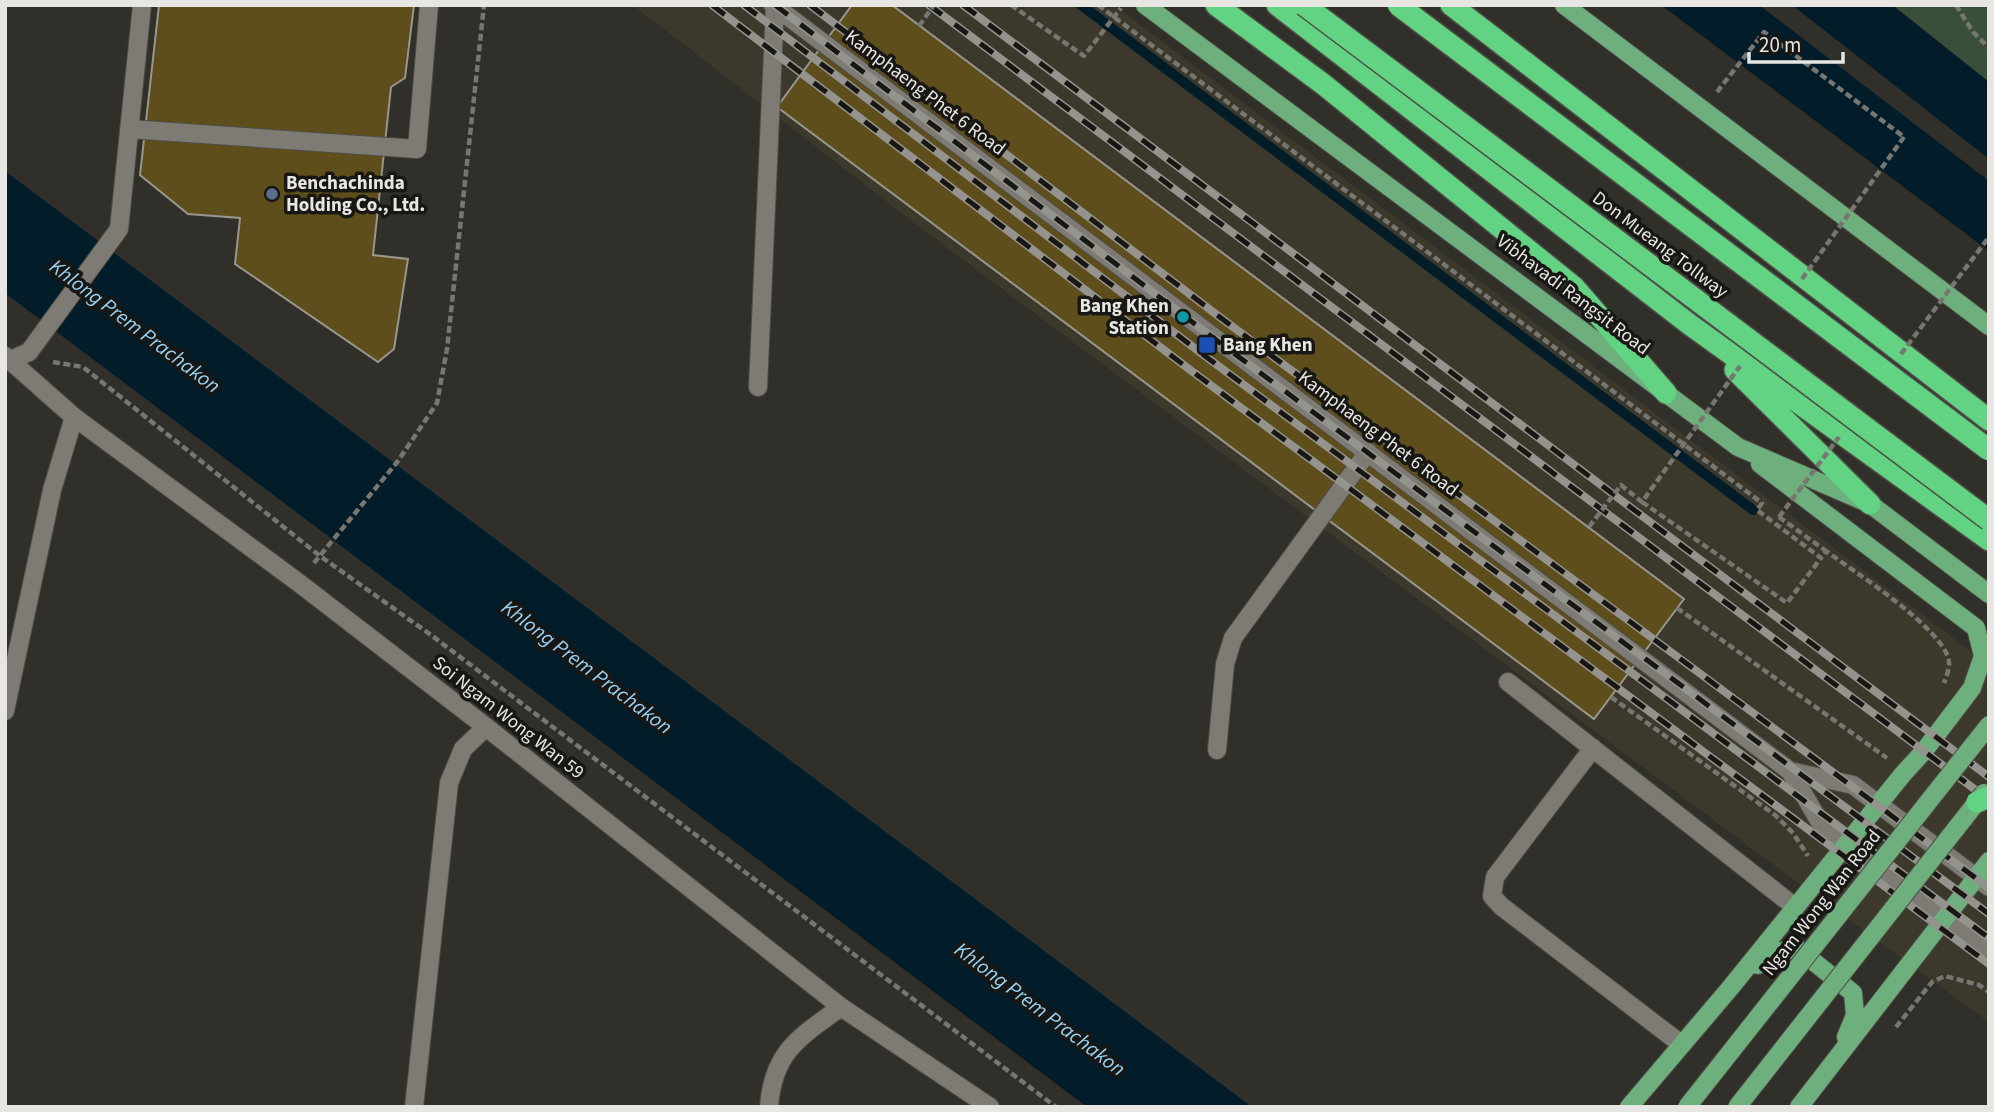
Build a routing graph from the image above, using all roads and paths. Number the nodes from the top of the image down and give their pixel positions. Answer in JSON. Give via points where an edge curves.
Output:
{"nodes":[{"id":1,"x":142,"y":5,"type":"edge"},
{"id":2,"x":429,"y":5,"type":"edge"},
{"id":3,"x":484,"y":5,"type":"edge"},
{"id":4,"x":934,"y":5,"type":"edge"},
{"id":5,"x":1011,"y":5,"type":"edge"},
{"id":6,"x":1098,"y":5,"type":"edge"},
{"id":7,"x":1122,"y":5,"type":"edge"},
{"id":8,"x":1145,"y":5,"type":"edge"},
{"id":9,"x":1216,"y":5,"type":"edge"},
{"id":10,"x":1277,"y":5,"type":"edge"},
{"id":11,"x":1304,"y":5,"type":"edge"},
{"id":12,"x":1398,"y":5,"type":"edge"},
{"id":13,"x":1451,"y":5,"type":"edge"},
{"id":14,"x":1564,"y":5,"type":"edge"},
{"id":15,"x":1956,"y":5,"type":"edge"},
{"id":16,"x":774,"y":6,"type":"edge"},
{"id":17,"x":1113,"y":18,"type":"junction"},
{"id":18,"x":919,"y":26,"type":"dead end"},
{"id":19,"x":1989,"y":48,"type":"edge"},
{"id":20,"x":1703,"y":111,"type":"junction"},
{"id":21,"x":129,"y":129,"type":"junction"},
{"id":22,"x":1903,"y":137,"type":"dead end"},
{"id":23,"x":1689,"y":324,"type":"junction"},
{"id":24,"x":1989,"y":326,"type":"edge"},
{"id":25,"x":29,"y":352,"type":"junction"},
{"id":26,"x":8,"y":358,"type":"edge"},
{"id":27,"x":758,"y":387,"type":"dead end"},
{"id":28,"x":1666,"y":393,"type":"junction"},
{"id":29,"x":74,"y":417,"type":"junction"},
{"id":30,"x":1989,"y":420,"type":"edge"},
{"id":31,"x":1738,"y":447,"type":"junction"},
{"id":32,"x":1989,"y":450,"type":"edge"},
{"id":33,"x":1368,"y":453,"type":"junction"},
{"id":34,"x":1642,"y":502,"type":"dead end"},
{"id":35,"x":1870,"y":504,"type":"junction"},
{"id":36,"x":1779,"y":517,"type":"dead end"},
{"id":37,"x":1989,"y":520,"type":"edge"},
{"id":38,"x":1989,"y":540,"type":"edge"},
{"id":39,"x":1826,"y":551,"type":"junction"},
{"id":40,"x":320,"y":556,"type":"junction"},
{"id":41,"x":1821,"y":558,"type":"junction"},
{"id":42,"x":1989,"y":594,"type":"edge"},
{"id":43,"x":1677,"y":608,"type":"dead end"},
{"id":44,"x":1508,"y":682,"type":"dead end"},
{"id":45,"x":1941,"y":693,"type":"dead end"},
{"id":46,"x":1611,"y":697,"type":"dead end"},
{"id":47,"x":1810,"y":701,"type":"dead end"},
{"id":48,"x":5,"y":711,"type":"edge"},
{"id":49,"x":1989,"y":725,"type":"edge"},
{"id":50,"x":486,"y":727,"type":"junction"},
{"id":51,"x":1592,"y":748,"type":"junction"},
{"id":52,"x":1217,"y":750,"type":"dead end"},
{"id":53,"x":1790,"y":771,"type":"junction"},
{"id":54,"x":1985,"y":795,"type":"edge"},
{"id":55,"x":1878,"y":804,"type":"junction"},
{"id":56,"x":1847,"y":843,"type":"junction"},
{"id":57,"x":1811,"y":860,"type":"dead end"},
{"id":58,"x":1989,"y":861,"type":"edge"},
{"id":59,"x":1982,"y":882,"type":"edge"},
{"id":60,"x":1795,"y":907,"type":"junction"},
{"id":61,"x":1946,"y":916,"type":"junction"},
{"id":62,"x":1989,"y":948,"type":"edge"},
{"id":63,"x":1932,"y":982,"type":"dead end"},
{"id":64,"x":1731,"y":987,"type":"junction"},
{"id":65,"x":1989,"y":992,"type":"edge"},
{"id":66,"x":841,"y":1007,"type":"junction"},
{"id":67,"x":1681,"y":1044,"type":"junction"},
{"id":68,"x":1830,"y":1068,"type":"junction"},
{"id":69,"x":414,"y":1107,"type":"edge"},
{"id":70,"x":769,"y":1107,"type":"edge"},
{"id":71,"x":990,"y":1107,"type":"edge"},
{"id":72,"x":1056,"y":1107,"type":"edge"},
{"id":73,"x":1629,"y":1107,"type":"edge"},
{"id":74,"x":1687,"y":1107,"type":"edge"},
{"id":75,"x":1737,"y":1107,"type":"edge"},
{"id":76,"x":1799,"y":1107,"type":"edge"}],
"edges":[{"from":1,"to":21,"type":"street"},
{"from":2,"to":21,"type":"street","via":[[417,149]]},
{"from":3,"to":40,"type":"path","via":[[447,349],[437,403],[398,461]]},
{"from":4,"to":18,"type":"path","bridge":true},
{"from":5,"to":17,"type":"path","via":[[1084,56]]},
{"from":6,"to":17,"type":"path"},
{"from":7,"to":17,"type":"path"},
{"from":8,"to":28,"type":"main road","name":"Vibhavadi Rangsit Road"},
{"from":9,"to":28,"type":"highway","via":[[1324,84],[1574,286]]},
{"from":10,"to":23,"type":"highway"},
{"from":11,"to":37,"type":"highway","name":"Don Mueang Tollway","bridge":true},
{"from":12,"to":32,"type":"highway","name":"Don Mueang Tollway","bridge":true},
{"from":13,"to":30,"type":"highway"},
{"from":14,"to":20,"type":"main road"},
{"from":15,"to":19,"type":"path"},
{"from":16,"to":27,"type":"street"},
{"from":16,"to":33,"type":"street","name":"Kamphaeng Phet 6 Road"},
{"from":17,"to":41,"type":"path","via":[[1762,503],[1757,510]]},
{"from":20,"to":22,"type":"path","via":[[1764,32]]},
{"from":20,"to":24,"type":"main road"},
{"from":21,"to":25,"type":"street","via":[[119,229]]},
{"from":23,"to":35,"type":"highway"},
{"from":23,"to":38,"type":"highway"},
{"from":25,"to":26,"type":"street"},
{"from":25,"to":40,"type":"path","via":[[83,367]]},
{"from":26,"to":29,"type":"street","name":"Soi Ngam Wong Wan 59"},
{"from":28,"to":31,"type":"main road","name":"Vibhavadi Rangsit Road"},
{"from":29,"to":48,"type":"street","via":[[52,490]]},
{"from":29,"to":50,"type":"street","name":"Soi Ngam Wong Wan 59"},
{"from":31,"to":35,"type":"main road","name":"Vibhavadi Rangsit Road"},
{"from":31,"to":55,"type":"main road","via":[[1976,628],[1983,656],[1972,688]]},
{"from":33,"to":52,"type":"street","via":[[1233,638],[1225,664]]},
{"from":33,"to":53,"type":"street","name":"Kamphaeng Phet 6 Road"},
{"from":34,"to":41,"type":"path","via":[[1787,603]]},
{"from":35,"to":42,"type":"main road","name":"Vibhavadi Rangsit Road"},
{"from":36,"to":39,"type":"path"},
{"from":39,"to":41,"type":"path"},
{"from":39,"to":45,"type":"path","via":[[1936,637],[1949,662]]},
{"from":40,"to":72,"type":"path"},
{"from":43,"to":47,"type":"path"},
{"from":44,"to":51,"type":"street"},
{"from":46,"to":57,"type":"path","via":[[1775,815]]},
{"from":49,"to":74,"type":"main road","name":"Ngam Wong Wan Road","bridge":true},
{"from":50,"to":66,"type":"street","name":"Soi Ngam Wong Wan 59"},
{"from":50,"to":69,"type":"street","via":[[463,749],[449,783]]},
{"from":51,"to":60,"type":"street"},
{"from":51,"to":67,"type":"street","via":[[1495,877],[1492,896]]},
{"from":53,"to":55,"type":"street","name":"Kamphaeng Phet 6 Road","via":[[1853,785]]},
{"from":53,"to":56,"type":"street","name":"Kamphaeng Phet 6 Road","via":[[1821,824]]},
{"from":54,"to":75,"type":"main road","bridge":true},
{"from":55,"to":56,"type":"main road"},
{"from":55,"to":59,"type":"street","name":"Kamphaeng Phet 6 Road"},
{"from":56,"to":60,"type":"main road"},
{"from":56,"to":61,"type":"street","name":"Kamphaeng Phet 6 Road"},
{"from":58,"to":59,"type":"main road"},
{"from":59,"to":61,"type":"main road"},
{"from":60,"to":64,"type":"main road"},
{"from":61,"to":62,"type":"street","name":"Kamphaeng Phet 6 Road"},
{"from":61,"to":68,"type":"main road"},
{"from":63,"to":65,"type":"path","via":[[1945,976]]},
{"from":64,"to":67,"type":"main road"},
{"from":64,"to":68,"type":"main road","via":[[1774,952],[1789,949],[1798,950],[1853,993],[1855,1015]]},
{"from":66,"to":70,"type":"street","via":[[794,1042],[777,1067]]},
{"from":66,"to":71,"type":"street","name":"Soi Ngam Wong Wan 59"},
{"from":67,"to":73,"type":"main road"},
{"from":68,"to":76,"type":"main road"}]}
